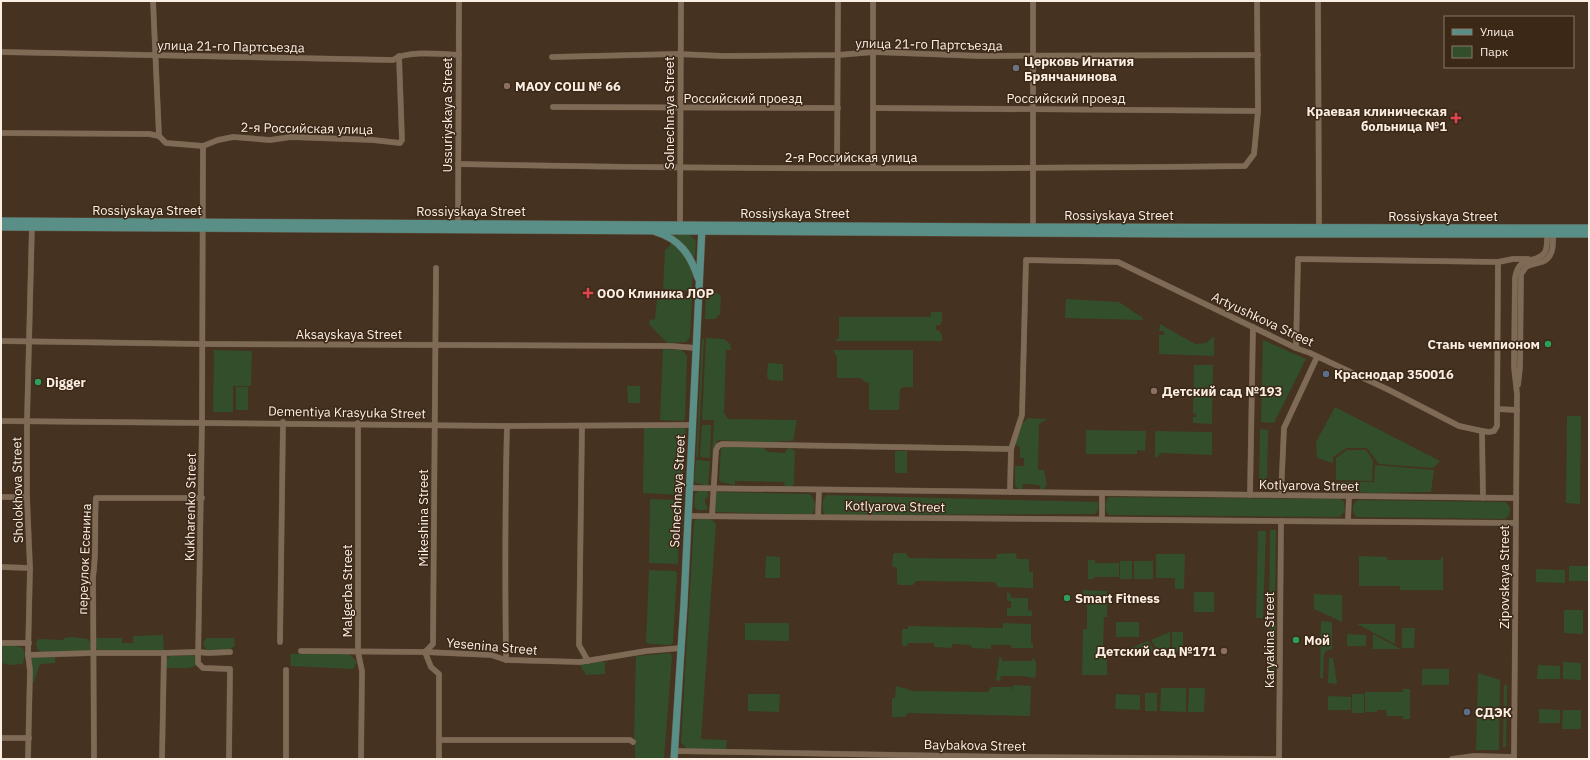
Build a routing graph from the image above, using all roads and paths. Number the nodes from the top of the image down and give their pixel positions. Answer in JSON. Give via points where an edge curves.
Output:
{"nodes":[{"id":1,"x":153,"y":1,"type":"edge"},
{"id":2,"x":459,"y":1,"type":"edge"},
{"id":3,"x":681,"y":1,"type":"edge"},
{"id":4,"x":838,"y":1,"type":"edge"},
{"id":5,"x":873,"y":1,"type":"edge"},
{"id":6,"x":1032,"y":1,"type":"edge"},
{"id":7,"x":1257,"y":1,"type":"edge"},
{"id":8,"x":1318,"y":1,"type":"edge"},
{"id":9,"x":1,"y":52,"type":"edge"},
{"id":10,"x":874,"y":52,"type":"junction"},
{"id":11,"x":681,"y":54,"type":"junction"},
{"id":12,"x":155,"y":55,"type":"junction"},
{"id":13,"x":459,"y":55,"type":"junction"},
{"id":14,"x":838,"y":55,"type":"junction"},
{"id":15,"x":1258,"y":55,"type":"junction"},
{"id":16,"x":399,"y":56,"type":"junction"},
{"id":17,"x":1033,"y":56,"type":"junction"},
{"id":18,"x":552,"y":57,"type":"dead end"},
{"id":19,"x":553,"y":107,"type":"dead end"},
{"id":20,"x":838,"y":108,"type":"junction"},
{"id":21,"x":874,"y":108,"type":"junction"},
{"id":22,"x":1032,"y":108,"type":"junction"},
{"id":23,"x":681,"y":109,"type":"junction"},
{"id":24,"x":1258,"y":111,"type":"junction"},
{"id":25,"x":1,"y":133,"type":"edge"},
{"id":26,"x":159,"y":136,"type":"junction"},
{"id":27,"x":203,"y":146,"type":"junction"},
{"id":28,"x":458,"y":164,"type":"junction"},
{"id":29,"x":681,"y":167,"type":"junction"},
{"id":30,"x":837,"y":168,"type":"junction"},
{"id":31,"x":873,"y":168,"type":"junction"},
{"id":32,"x":1033,"y":168,"type":"junction"},
{"id":33,"x":1,"y":221,"type":"edge"},
{"id":34,"x":32,"y":224,"type":"junction"},
{"id":35,"x":680,"y":224,"type":"junction"},
{"id":36,"x":203,"y":226,"type":"junction"},
{"id":37,"x":458,"y":226,"type":"junction"},
{"id":38,"x":1,"y":227,"type":"edge"},
{"id":39,"x":702,"y":227,"type":"junction"},
{"id":40,"x":1033,"y":227,"type":"junction"},
{"id":41,"x":1589,"y":228,"type":"edge"},
{"id":42,"x":1550,"y":230,"type":"junction"},
{"id":43,"x":650,"y":231,"type":"junction"},
{"id":44,"x":1319,"y":231,"type":"junction"},
{"id":45,"x":1589,"y":234,"type":"edge"},
{"id":46,"x":1529,"y":259,"type":"junction"},
{"id":47,"x":1498,"y":262,"type":"junction"},
{"id":48,"x":436,"y":268,"type":"dead end"},
{"id":49,"x":700,"y":282,"type":"junction"},
{"id":50,"x":1253,"y":327,"type":"junction"},
{"id":51,"x":1,"y":341,"type":"edge"},
{"id":52,"x":29,"y":341,"type":"junction"},
{"id":53,"x":202,"y":344,"type":"junction"},
{"id":54,"x":436,"y":345,"type":"junction"},
{"id":55,"x":696,"y":348,"type":"junction"},
{"id":56,"x":1296,"y":348,"type":"junction"},
{"id":57,"x":1317,"y":357,"type":"junction"},
{"id":58,"x":1517,"y":394,"type":"junction"},
{"id":59,"x":1496,"y":409,"type":"junction"},
{"id":60,"x":1517,"y":410,"type":"junction"},
{"id":61,"x":1,"y":420,"type":"edge"},
{"id":62,"x":27,"y":421,"type":"junction"},
{"id":63,"x":202,"y":422,"type":"junction"},
{"id":64,"x":283,"y":422,"type":"junction"},
{"id":65,"x":358,"y":423,"type":"junction"},
{"id":66,"x":435,"y":424,"type":"junction"},
{"id":67,"x":692,"y":425,"type":"junction"},
{"id":68,"x":507,"y":426,"type":"junction"},
{"id":69,"x":582,"y":426,"type":"junction"},
{"id":70,"x":1482,"y":431,"type":"junction"},
{"id":71,"x":1011,"y":449,"type":"junction"},
{"id":72,"x":690,"y":488,"type":"junction"},
{"id":73,"x":713,"y":488,"type":"junction"},
{"id":74,"x":819,"y":490,"type":"junction"},
{"id":75,"x":1010,"y":492,"type":"junction"},
{"id":76,"x":1102,"y":493,"type":"junction"},
{"id":77,"x":1250,"y":495,"type":"junction"},
{"id":78,"x":1281,"y":495,"type":"junction"},
{"id":79,"x":1349,"y":496,"type":"junction"},
{"id":80,"x":1,"y":497,"type":"edge"},
{"id":81,"x":27,"y":497,"type":"junction"},
{"id":82,"x":202,"y":498,"type":"junction"},
{"id":83,"x":1483,"y":498,"type":"junction"},
{"id":84,"x":1516,"y":498,"type":"junction"},
{"id":85,"x":688,"y":516,"type":"junction"},
{"id":86,"x":712,"y":516,"type":"junction"},
{"id":87,"x":818,"y":517,"type":"junction"},
{"id":88,"x":1102,"y":519,"type":"junction"},
{"id":89,"x":1281,"y":521,"type":"junction"},
{"id":90,"x":1348,"y":522,"type":"junction"},
{"id":91,"x":1515,"y":523,"type":"junction"},
{"id":92,"x":1,"y":567,"type":"edge"},
{"id":93,"x":30,"y":568,"type":"junction"},
{"id":94,"x":280,"y":642,"type":"dead end"},
{"id":95,"x":1,"y":643,"type":"edge"},
{"id":96,"x":29,"y":643,"type":"junction"},
{"id":97,"x":682,"y":648,"type":"junction"},
{"id":98,"x":301,"y":651,"type":"dead end"},
{"id":99,"x":198,"y":652,"type":"junction"},
{"id":100,"x":230,"y":652,"type":"dead end"},
{"id":101,"x":358,"y":652,"type":"junction"},
{"id":102,"x":425,"y":652,"type":"junction"},
{"id":103,"x":92,"y":653,"type":"junction"},
{"id":104,"x":164,"y":653,"type":"junction"},
{"id":105,"x":28,"y":655,"type":"junction"},
{"id":106,"x":506,"y":660,"type":"junction"},
{"id":107,"x":588,"y":661,"type":"junction"},
{"id":108,"x":286,"y":670,"type":"dead end"},
{"id":109,"x":1,"y":738,"type":"edge"},
{"id":110,"x":29,"y":738,"type":"junction"},
{"id":111,"x":439,"y":740,"type":"junction"},
{"id":112,"x":633,"y":742,"type":"dead end"},
{"id":113,"x":674,"y":751,"type":"junction"},
{"id":114,"x":1514,"y":758,"type":"edge"},
{"id":115,"x":28,"y":759,"type":"edge"},
{"id":116,"x":94,"y":759,"type":"edge"},
{"id":117,"x":162,"y":759,"type":"edge"},
{"id":118,"x":229,"y":759,"type":"edge"},
{"id":119,"x":286,"y":759,"type":"edge"},
{"id":120,"x":361,"y":759,"type":"edge"},
{"id":121,"x":439,"y":759,"type":"edge"},
{"id":122,"x":674,"y":759,"type":"edge"},
{"id":123,"x":1276,"y":759,"type":"edge"},
{"id":124,"x":1279,"y":759,"type":"edge"},
{"id":125,"x":1452,"y":759,"type":"edge"}],
"edges":[{"from":1,"to":12,"type":"street"},
{"from":2,"to":13,"type":"street","name":"Ussuriyskaya Street"},
{"from":3,"to":11,"type":"street","name":"Solnechnaya Street"},
{"from":4,"to":14,"type":"street"},
{"from":5,"to":10,"type":"street"},
{"from":6,"to":17,"type":"street"},
{"from":7,"to":15,"type":"street"},
{"from":8,"to":44,"type":"street"},
{"from":9,"to":12,"type":"street","name":"улица 21-го Партсъезда"},
{"from":10,"to":14,"type":"street","name":"улица 21-го Партсъезда"},
{"from":10,"to":17,"type":"street","name":"улица 21-го Партсъезда"},
{"from":10,"to":21,"type":"street"},
{"from":11,"to":14,"type":"street","name":"улица 21-го Партсъезда"},
{"from":11,"to":18,"type":"street","name":"улица 21-го Партсъезда"},
{"from":11,"to":23,"type":"street","name":"Solnechnaya Street"},
{"from":12,"to":16,"type":"street","name":"улица 21-го Партсъезда","via":[[393,60]]},
{"from":12,"to":26,"type":"street"},
{"from":13,"to":16,"type":"street","name":"улица 21-го Партсъезда"},
{"from":13,"to":28,"type":"street","name":"Ussuriyskaya Street"},
{"from":14,"to":20,"type":"street"},
{"from":15,"to":17,"type":"street","name":"улица 21-го Партсъезда"},
{"from":15,"to":24,"type":"street"},
{"from":16,"to":27,"type":"street","name":"2-я Российская улица","via":[[402,140],[400,143],[291,137],[270,140],[233,137]]},
{"from":17,"to":22,"type":"street"},
{"from":19,"to":23,"type":"street","name":"Российский проезд"},
{"from":20,"to":23,"type":"street","name":"Российский проезд"},
{"from":20,"to":30,"type":"street"},
{"from":21,"to":22,"type":"street","name":"Российский проезд"},
{"from":21,"to":31,"type":"street"},
{"from":22,"to":24,"type":"street","name":"Российский проезд"},
{"from":22,"to":32,"type":"street"},
{"from":23,"to":29,"type":"street","name":"Solnechnaya Street"},
{"from":24,"to":32,"type":"street","name":"2-я Российская улица","via":[[1254,154],[1244,166]]},
{"from":25,"to":26,"type":"street","name":"2-я Российская улица"},
{"from":26,"to":27,"type":"street","name":"2-я Российская улица","via":[[166,142]]},
{"from":27,"to":36,"type":"street","name":"Kukharenko Street"},
{"from":28,"to":29,"type":"street","name":"2-я Российская улица"},
{"from":28,"to":37,"type":"street","name":"Ussuriyskaya Street"},
{"from":29,"to":30,"type":"street","name":"2-я Российская улица"},
{"from":29,"to":35,"type":"street","name":"Solnechnaya Street"},
{"from":30,"to":31,"type":"street","name":"2-я Российская улица"},
{"from":31,"to":32,"type":"street","name":"2-я Российская улица"},
{"from":32,"to":40,"type":"street"},
{"from":33,"to":34,"type":"main road","name":"Rossiyskaya Street"},
{"from":34,"to":36,"type":"main road","name":"Rossiyskaya Street"},
{"from":34,"to":38,"type":"main road","name":"Rossiyskaya Street"},
{"from":34,"to":52,"type":"street","name":"Sholokhova Street"},
{"from":35,"to":37,"type":"main road","name":"Rossiyskaya Street"},
{"from":35,"to":39,"type":"main road","name":"Rossiyskaya Street"},
{"from":36,"to":37,"type":"main road","name":"Rossiyskaya Street"},
{"from":36,"to":53,"type":"street","name":"Kukharenko Street"},
{"from":37,"to":43,"type":"main road","name":"Rossiyskaya Street"},
{"from":39,"to":40,"type":"main road","name":"Rossiyskaya Street"},
{"from":39,"to":43,"type":"main road","name":"Rossiyskaya Street"},
{"from":39,"to":44,"type":"main road","name":"Rossiyskaya Street"},
{"from":39,"to":49,"type":"main road","name":"Solnechnaya Street"},
{"from":40,"to":44,"type":"main road","name":"Rossiyskaya Street"},
{"from":41,"to":42,"type":"main road","name":"Rossiyskaya Street"},
{"from":42,"to":44,"type":"main road","name":"Rossiyskaya Street"},
{"from":42,"to":45,"type":"main road","name":"Rossiyskaya Street"},
{"from":42,"to":46,"type":"street","name":"Zipovskaya Street","via":[[1544,253],[1538,258]]},
{"from":42,"to":58,"type":"street","name":"Zipovskaya Street","via":[[1552,249],[1549,257],[1526,267],[1521,274],[1520,367]]},
{"from":43,"to":49,"type":"main road","via":[[672,239],[681,246],[695,268]]},
{"from":46,"to":47,"type":"street"},
{"from":46,"to":58,"type":"street","name":"Zipovskaya Street","via":[[1520,266],[1515,278],[1514,368]]},
{"from":47,"to":56,"type":"street","via":[[1298,259]]},
{"from":47,"to":59,"type":"street"},
{"from":48,"to":54,"type":"street","name":"Mikeshina Street"},
{"from":49,"to":55,"type":"main road","name":"Solnechnaya Street"},
{"from":50,"to":56,"type":"street","name":"Artyushkova Street"},
{"from":50,"to":71,"type":"street","name":"Artyushkova Street","via":[[1118,262],[1026,260],[1022,415]]},
{"from":50,"to":77,"type":"street"},
{"from":51,"to":52,"type":"street","name":"Aksayskaya Street"},
{"from":52,"to":53,"type":"street","name":"Aksayskaya Street"},
{"from":52,"to":62,"type":"street","name":"Sholokhova Street"},
{"from":53,"to":54,"type":"street","name":"Aksayskaya Street"},
{"from":53,"to":63,"type":"street","name":"Kukharenko Street"},
{"from":54,"to":55,"type":"street","name":"Aksayskaya Street"},
{"from":54,"to":66,"type":"street","name":"Mikeshina Street"},
{"from":55,"to":67,"type":"main road","name":"Solnechnaya Street"},
{"from":56,"to":57,"type":"street","name":"Artyushkova Street"},
{"from":57,"to":70,"type":"street","name":"Artyushkova Street","via":[[1459,426]]},
{"from":57,"to":78,"type":"street","via":[[1284,428]]},
{"from":58,"to":60,"type":"street","name":"Zipovskaya Street"},
{"from":59,"to":60,"type":"street"},
{"from":59,"to":70,"type":"street","via":[[1497,426],[1494,431]]},
{"from":60,"to":84,"type":"street","name":"Zipovskaya Street"},
{"from":61,"to":62,"type":"street","name":"Dementiya Krasyuka Street"},
{"from":62,"to":63,"type":"street","name":"Dementiya Krasyuka Street"},
{"from":62,"to":81,"type":"street","name":"Sholokhova Street"},
{"from":63,"to":64,"type":"street","name":"Dementiya Krasyuka Street"},
{"from":63,"to":82,"type":"street","name":"Kukharenko Street"},
{"from":64,"to":65,"type":"street","name":"Dementiya Krasyuka Street"},
{"from":64,"to":94,"type":"street"},
{"from":65,"to":66,"type":"street","name":"Dementiya Krasyuka Street"},
{"from":65,"to":101,"type":"street","name":"Malgerba Street"},
{"from":66,"to":68,"type":"street","name":"Dementiya Krasyuka Street"},
{"from":66,"to":102,"type":"street","name":"Mikeshina Street","via":[[433,644]]},
{"from":67,"to":69,"type":"street","name":"Dementiya Krasyuka Street"},
{"from":67,"to":72,"type":"main road","name":"Solnechnaya Street"},
{"from":68,"to":69,"type":"street","name":"Dementiya Krasyuka Street"},
{"from":68,"to":106,"type":"street"},
{"from":69,"to":107,"type":"street","via":[[579,645]]},
{"from":70,"to":83,"type":"street"},
{"from":71,"to":73,"type":"street","via":[[722,444],[716,450]]},
{"from":71,"to":75,"type":"street"},
{"from":72,"to":73,"type":"street","name":"Kotlyarova Street"},
{"from":72,"to":85,"type":"main road","name":"Solnechnaya Street"},
{"from":73,"to":74,"type":"street","name":"Kotlyarova Street"},
{"from":73,"to":86,"type":"street"},
{"from":74,"to":75,"type":"street","name":"Kotlyarova Street"},
{"from":74,"to":87,"type":"street"},
{"from":75,"to":76,"type":"street","name":"Kotlyarova Street"},
{"from":76,"to":77,"type":"street","name":"Kotlyarova Street"},
{"from":76,"to":88,"type":"street"},
{"from":77,"to":78,"type":"street","name":"Kotlyarova Street"},
{"from":78,"to":79,"type":"street","name":"Kotlyarova Street"},
{"from":79,"to":83,"type":"street","name":"Kotlyarova Street"},
{"from":79,"to":90,"type":"street"},
{"from":80,"to":81,"type":"street"},
{"from":81,"to":93,"type":"street","name":"Sholokhova Street"},
{"from":82,"to":99,"type":"street","name":"Kukharenko Street"},
{"from":82,"to":103,"type":"street","name":"переулок Есенина","via":[[96,498]]},
{"from":83,"to":84,"type":"street","name":"Kotlyarova Street"},
{"from":84,"to":91,"type":"street","name":"Zipovskaya Street"},
{"from":85,"to":86,"type":"street","name":"Kotlyarova Street"},
{"from":85,"to":97,"type":"main road","name":"Solnechnaya Street"},
{"from":86,"to":87,"type":"street","name":"Kotlyarova Street"},
{"from":87,"to":88,"type":"street","name":"Kotlyarova Street"},
{"from":88,"to":89,"type":"street","name":"Kotlyarova Street"},
{"from":89,"to":90,"type":"street","name":"Kotlyarova Street"},
{"from":89,"to":124,"type":"street","name":"Karyakina Street"},
{"from":90,"to":91,"type":"street","name":"Kotlyarova Street"},
{"from":91,"to":114,"type":"street","name":"Zipovskaya Street"},
{"from":92,"to":93,"type":"street"},
{"from":93,"to":96,"type":"street","name":"Sholokhova Street"},
{"from":95,"to":96,"type":"street"},
{"from":96,"to":105,"type":"street","name":"Sholokhova Street"},
{"from":97,"to":107,"type":"street","name":"Yesenina Street"},
{"from":97,"to":113,"type":"main road","name":"Solnechnaya Street"},
{"from":98,"to":101,"type":"street","name":"Yesenina Street"},
{"from":99,"to":100,"type":"street"},
{"from":99,"to":104,"type":"street"},
{"from":99,"to":118,"type":"street","name":"Kukharenko Street","via":[[198,663],[203,668],[230,669]]},
{"from":101,"to":102,"type":"street","name":"Yesenina Street"},
{"from":101,"to":120,"type":"street","name":"Malgerba Street","via":[[363,676]]},
{"from":102,"to":106,"type":"street","name":"Yesenina Street","via":[[491,655]]},
{"from":102,"to":111,"type":"street","via":[[431,667],[439,674]]},
{"from":103,"to":104,"type":"street"},
{"from":103,"to":105,"type":"street"},
{"from":103,"to":116,"type":"street"},
{"from":104,"to":117,"type":"street"},
{"from":105,"to":110,"type":"street","name":"Sholokhova Street"},
{"from":106,"to":107,"type":"street","name":"Yesenina Street"},
{"from":108,"to":119,"type":"street"},
{"from":109,"to":110,"type":"street"},
{"from":110,"to":115,"type":"street","name":"Sholokhova Street"},
{"from":111,"to":112,"type":"street"},
{"from":111,"to":121,"type":"street"},
{"from":113,"to":122,"type":"main road","name":"Solnechnaya Street"},
{"from":113,"to":123,"type":"street","name":"Baybakova Street"},
{"from":114,"to":125,"type":"street","via":[[1474,756]]}]}
